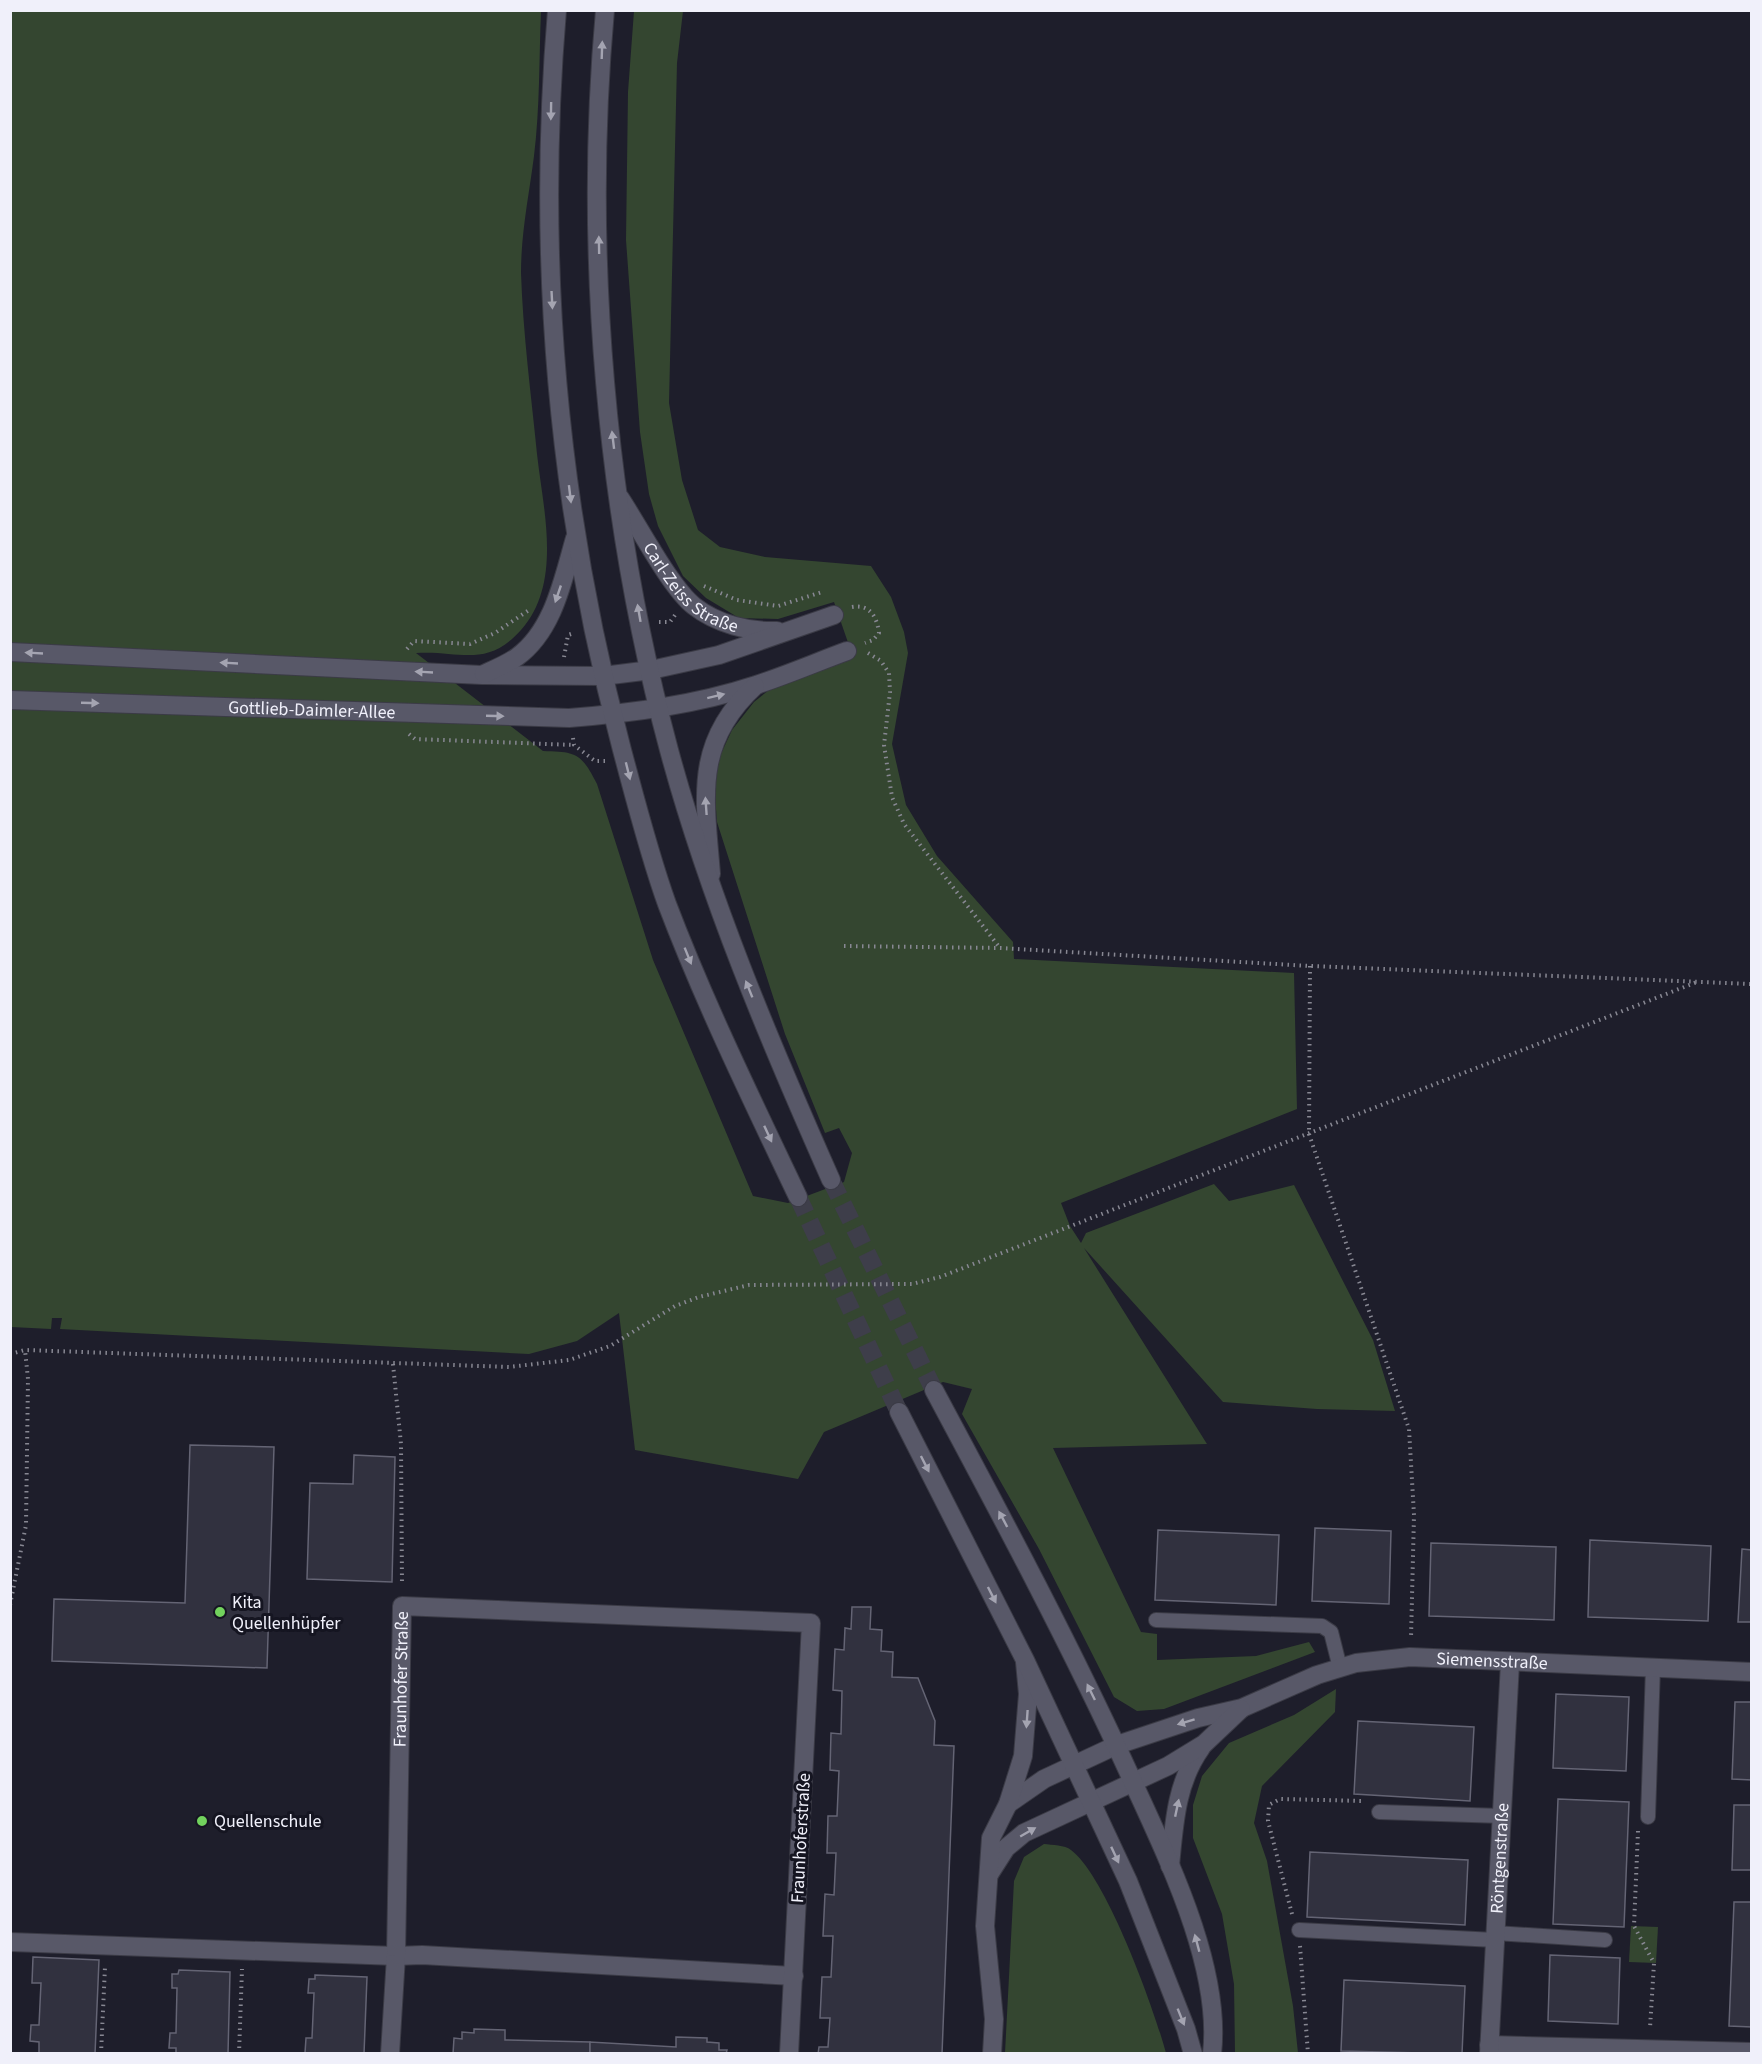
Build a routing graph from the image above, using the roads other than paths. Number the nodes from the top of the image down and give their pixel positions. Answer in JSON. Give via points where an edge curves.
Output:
{"nodes":[{"id":1,"x":557,"y":10,"type":"edge"},
{"id":2,"x":605,"y":10,"type":"edge"},
{"id":3,"x":620,"y":498,"type":"junction"},
{"id":4,"x":575,"y":538,"type":"junction"},
{"id":5,"x":834,"y":615,"type":"road end"},
{"id":6,"x":791,"y":631,"type":"junction"},
{"id":7,"x":847,"y":651,"type":"road end"},
{"id":8,"x":10,"y":652,"type":"edge"},
{"id":9,"x":651,"y":670,"type":"junction"},
{"id":10,"x":482,"y":675,"type":"junction"},
{"id":11,"x":603,"y":676,"type":"junction"},
{"id":12,"x":756,"y":685,"type":"junction"},
{"id":13,"x":10,"y":700,"type":"edge"},
{"id":14,"x":659,"y":709,"type":"junction"},
{"id":15,"x":613,"y":715,"type":"junction"},
{"id":16,"x":712,"y":885,"type":"junction"},
{"id":17,"x":831,"y":1180,"type":"tunnel mouth"},
{"id":18,"x":798,"y":1197,"type":"tunnel mouth"},
{"id":19,"x":934,"y":1390,"type":"tunnel mouth"},
{"id":20,"x":899,"y":1412,"type":"tunnel mouth"},
{"id":21,"x":1156,"y":1620,"type":"dead end"},
{"id":22,"x":811,"y":1623,"type":"joint"},
{"id":23,"x":1025,"y":1660,"type":"junction"},
{"id":24,"x":1510,"y":1663,"type":"junction"},
{"id":25,"x":1653,"y":1667,"type":"junction"},
{"id":26,"x":1340,"y":1668,"type":"junction"},
{"id":27,"x":1752,"y":1672,"type":"edge"},
{"id":28,"x":1242,"y":1708,"type":"junction"},
{"id":29,"x":1204,"y":1744,"type":"junction"},
{"id":30,"x":1117,"y":1745,"type":"junction"},
{"id":31,"x":1072,"y":1765,"type":"junction"},
{"id":32,"x":1133,"y":1782,"type":"junction"},
{"id":33,"x":1090,"y":1802,"type":"junction"},
{"id":34,"x":1008,"y":1804,"type":"junction"},
{"id":35,"x":1376,"y":1807,"type":"road end"},
{"id":36,"x":1502,"y":1816,"type":"junction"},
{"id":37,"x":1648,"y":1817,"type":"road end"},
{"id":38,"x":1170,"y":1866,"type":"junction"},
{"id":39,"x":989,"y":1874,"type":"junction"},
{"id":40,"x":1299,"y":1930,"type":"road end"},
{"id":41,"x":1495,"y":1937,"type":"junction"},
{"id":42,"x":1605,"y":1940,"type":"dead end"},
{"id":43,"x":10,"y":1942,"type":"edge"},
{"id":44,"x":396,"y":1956,"type":"junction"},
{"id":45,"x":794,"y":1976,"type":"junction"},
{"id":46,"x":1489,"y":2049,"type":"edge"},
{"id":47,"x":1752,"y":2052,"type":"edge"},
{"id":48,"x":390,"y":2054,"type":"edge"},
{"id":49,"x":789,"y":2054,"type":"edge"},
{"id":50,"x":992,"y":2054,"type":"edge"},
{"id":51,"x":1192,"y":2054,"type":"edge"},
{"id":52,"x":1212,"y":2054,"type":"edge"}],
"edges":[{"from":1,"to":4,"type":"street","one_way":true,"via":[[549,232],[558,396]]},
{"from":3,"to":2,"type":"street","one_way":true,"via":[[600,301],[599,125]]},
{"from":3,"to":6,"type":"street","name":"Carl-Zeiss Straße","via":[[667,571],[696,607],[754,632]]},
{"from":9,"to":3,"type":"street","one_way":true},
{"from":4,"to":10,"type":"street","one_way":true,"via":[[548,621],[518,656]]},
{"from":4,"to":11,"type":"street"},
{"from":5,"to":6,"type":"street","name":"Carl-Zeiss Straße"},
{"from":6,"to":9,"type":"street","name":"Carl-Zeiss Straße","via":[[719,655]]},
{"from":7,"to":12,"type":"street"},
{"from":10,"to":8,"type":"street","one_way":true},
{"from":9,"to":11,"type":"street","name":"Carl-Zeiss Straße"},
{"from":9,"to":14,"type":"street"},
{"from":10,"to":11,"type":"street"},
{"from":11,"to":15,"type":"street"},
{"from":14,"to":12,"type":"street","one_way":true},
{"from":16,"to":12,"type":"street","one_way":true,"via":[[705,793],[710,752],[725,719]]},
{"from":13,"to":15,"type":"street","name":"Gottlieb-Daimler-Allee","one_way":true,"via":[[549,718]]},
{"from":14,"to":15,"type":"street","name":"Gottlieb-Daimler-Allee"},
{"from":14,"to":16,"type":"street"},
{"from":15,"to":18,"type":"street","one_way":true,"via":[[667,902],[704,997]]},
{"from":17,"to":16,"type":"street","one_way":true,"via":[[771,1043]]},
{"from":30,"to":19,"type":"street","one_way":true},
{"from":20,"to":23,"type":"street","one_way":true},
{"from":21,"to":26,"type":"lane","via":[[1323,1626],[1331,1632]]},
{"from":22,"to":44,"type":"street","name":"Fraunhofer Straße","via":[[402,1606]]},
{"from":22,"to":45,"type":"street","name":"Fraunhoferstraße"},
{"from":23,"to":31,"type":"street"},
{"from":23,"to":34,"type":"street","one_way":true,"via":[[1025,1739]]},
{"from":24,"to":25,"type":"street","name":"Siemensstraße"},
{"from":24,"to":26,"type":"street","name":"Siemensstraße","via":[[1410,1657],[1356,1662]]},
{"from":24,"to":36,"type":"street","name":"Röntgenstraße"},
{"from":25,"to":27,"type":"street","name":"Siemensstraße"},
{"from":25,"to":37,"type":"lane"},
{"from":26,"to":28,"type":"street","name":"Siemensstraße"},
{"from":28,"to":29,"type":"street","name":"Siemensstraße"},
{"from":28,"to":30,"type":"street","name":"Siemensstraße","one_way":true},
{"from":29,"to":32,"type":"street","name":"Siemensstraße"},
{"from":38,"to":29,"type":"street","name":"Siemensstraße","one_way":true,"via":[[1180,1791],[1188,1766]]},
{"from":30,"to":31,"type":"street","name":"Siemensstraße"},
{"from":30,"to":32,"type":"street"},
{"from":31,"to":33,"type":"street"},
{"from":31,"to":34,"type":"street","name":"Siemensstraße"},
{"from":32,"to":33,"type":"street","name":"Siemensstraße"},
{"from":32,"to":38,"type":"street"},
{"from":39,"to":33,"type":"street","name":"Siemensstraße","one_way":true,"via":[[1006,1848],[1024,1833]]},
{"from":33,"to":51,"type":"street","one_way":true,"via":[[1128,1881],[1186,2029]]},
{"from":34,"to":39,"type":"street","via":[[991,1838]]},
{"from":35,"to":36,"type":"lane"},
{"from":36,"to":41,"type":"street","name":"Röntgenstraße"},
{"from":52,"to":38,"type":"street","one_way":true,"via":[[1211,2000],[1190,1916]]},
{"from":39,"to":50,"type":"street","via":[[985,1926],[994,2019]]},
{"from":40,"to":41,"type":"lane"},
{"from":41,"to":42,"type":"lane"},
{"from":41,"to":46,"type":"street","name":"Röntgenstraße"},
{"from":43,"to":44,"type":"street"},
{"from":44,"to":45,"type":"street"},
{"from":44,"to":48,"type":"street","name":"Fraunhofer Straße"},
{"from":45,"to":49,"type":"street","name":"Fraunhoferstraße"},
{"from":46,"to":47,"type":"street"}]}
